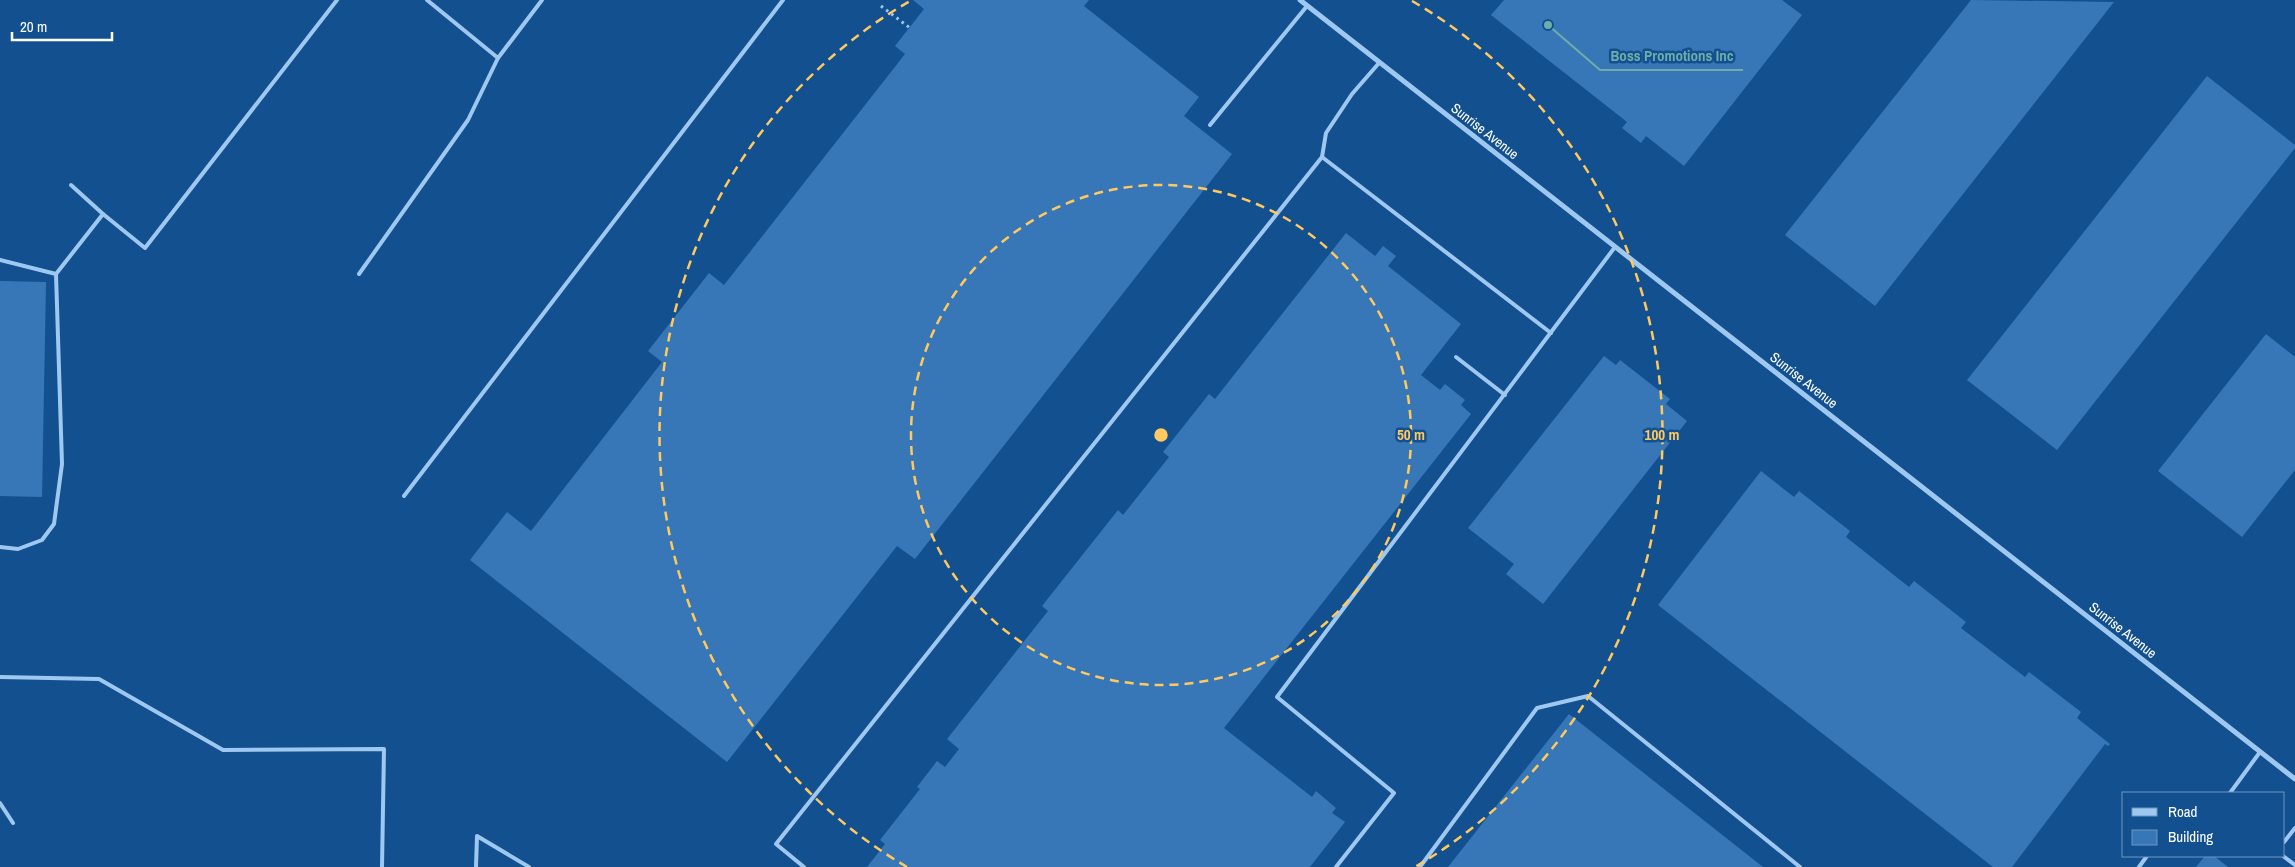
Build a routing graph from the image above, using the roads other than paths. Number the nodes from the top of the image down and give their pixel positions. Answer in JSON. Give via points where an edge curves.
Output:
{"nodes":[{"id":1,"x":337,"y":0,"type":"edge"},
{"id":2,"x":427,"y":0,"type":"edge"},
{"id":3,"x":542,"y":0,"type":"edge"},
{"id":4,"x":783,"y":0,"type":"edge"},
{"id":5,"x":1300,"y":0,"type":"edge"},
{"id":6,"x":1307,"y":6,"type":"junction"},
{"id":7,"x":498,"y":58,"type":"junction"},
{"id":8,"x":1380,"y":62,"type":"junction"},
{"id":9,"x":1210,"y":125,"type":"dead end"},
{"id":10,"x":1322,"y":157,"type":"junction"},
{"id":11,"x":71,"y":185,"type":"dead end"},
{"id":12,"x":103,"y":214,"type":"junction"},
{"id":13,"x":1615,"y":247,"type":"junction"},
{"id":14,"x":0,"y":260,"type":"edge"},
{"id":15,"x":56,"y":274,"type":"junction"},
{"id":16,"x":359,"y":274,"type":"dead end"},
{"id":17,"x":1551,"y":333,"type":"junction"},
{"id":18,"x":1456,"y":358,"type":"dead end"},
{"id":19,"x":1505,"y":395,"type":"junction"},
{"id":20,"x":404,"y":496,"type":"dead end"},
{"id":21,"x":0,"y":547,"type":"edge"},
{"id":22,"x":0,"y":678,"type":"edge"},
{"id":23,"x":2260,"y":752,"type":"junction"},
{"id":24,"x":2295,"y":779,"type":"edge"},
{"id":25,"x":2231,"y":792,"type":"edge"},
{"id":26,"x":0,"y":803,"type":"edge"},
{"id":27,"x":13,"y":823,"type":"dead end"},
{"id":28,"x":2295,"y":828,"type":"edge"},
{"id":29,"x":2285,"y":841,"type":"edge"},
{"id":30,"x":2146,"y":857,"type":"edge"},
{"id":31,"x":2285,"y":857,"type":"edge"},
{"id":32,"x":2295,"y":865,"type":"edge"},
{"id":33,"x":382,"y":867,"type":"edge"},
{"id":34,"x":476,"y":867,"type":"edge"},
{"id":35,"x":529,"y":867,"type":"edge"},
{"id":36,"x":804,"y":867,"type":"edge"},
{"id":37,"x":1336,"y":867,"type":"edge"},
{"id":38,"x":1420,"y":867,"type":"edge"},
{"id":39,"x":1800,"y":867,"type":"edge"},
{"id":40,"x":2138,"y":867,"type":"edge"}],
"edges":[{"from":1,"to":12,"type":"lane","via":[[145,248]]},
{"from":2,"to":7,"type":"lane"},
{"from":3,"to":7,"type":"lane"},
{"from":4,"to":20,"type":"lane"},
{"from":5,"to":6,"type":"street","name":"Sunrise Avenue"},
{"from":6,"to":8,"type":"street","name":"Sunrise Avenue"},
{"from":6,"to":9,"type":"lane"},
{"from":7,"to":16,"type":"lane","via":[[468,120]]},
{"from":8,"to":10,"type":"lane","via":[[1352,94],[1326,133]]},
{"from":8,"to":13,"type":"street","name":"Sunrise Avenue"},
{"from":10,"to":17,"type":"lane"},
{"from":10,"to":36,"type":"lane","via":[[776,844]]},
{"from":11,"to":12,"type":"lane"},
{"from":12,"to":15,"type":"lane"},
{"from":13,"to":17,"type":"lane"},
{"from":13,"to":23,"type":"street","name":"Sunrise Avenue"},
{"from":14,"to":15,"type":"lane"},
{"from":15,"to":21,"type":"lane","via":[[62,464],[54,524],[42,540],[18,549]]},
{"from":17,"to":19,"type":"lane"},
{"from":18,"to":19,"type":"lane"},
{"from":19,"to":37,"type":"lane","via":[[1277,696],[1394,794]]},
{"from":22,"to":33,"type":"lane","via":[[99,679],[223,750],[384,749]]},
{"from":23,"to":24,"type":"street","name":"Sunrise Avenue"},
{"from":23,"to":25,"type":"lane"},
{"from":26,"to":27,"type":"lane"},
{"from":28,"to":29,"type":"lane"},
{"from":30,"to":40,"type":"lane"},
{"from":31,"to":32,"type":"lane"},
{"from":34,"to":35,"type":"lane","via":[[477,836]]},
{"from":38,"to":39,"type":"lane","via":[[1537,708],[1588,696]]}]}
